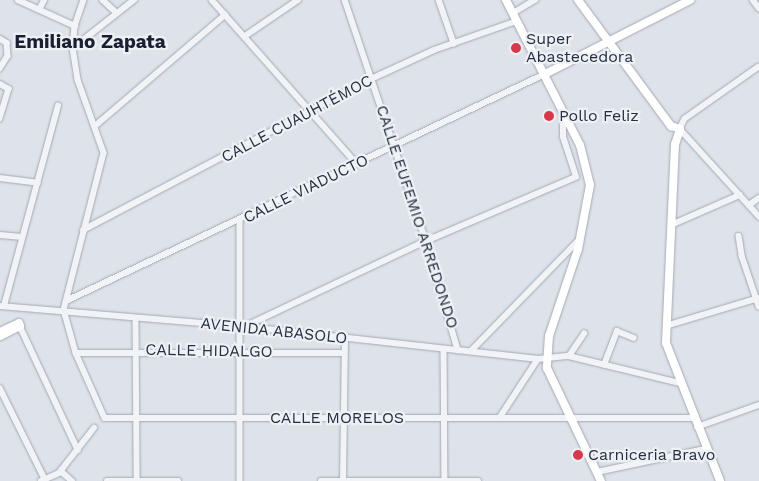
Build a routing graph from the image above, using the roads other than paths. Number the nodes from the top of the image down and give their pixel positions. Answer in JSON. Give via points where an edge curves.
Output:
{"nodes":[{"id":1,"x":18,"y":0,"type":"edge"},
{"id":2,"x":44,"y":0,"type":"edge"},
{"id":3,"x":84,"y":0,"type":"edge"},
{"id":4,"x":103,"y":0,"type":"edge"},
{"id":5,"x":134,"y":0,"type":"edge"},
{"id":6,"x":212,"y":0,"type":"edge"},
{"id":7,"x":298,"y":0,"type":"edge"},
{"id":8,"x":345,"y":0,"type":"edge"},
{"id":9,"x":439,"y":0,"type":"edge"},
{"id":10,"x":506,"y":0,"type":"edge"},
{"id":11,"x":535,"y":0,"type":"edge"},
{"id":12,"x":578,"y":0,"type":"edge"},
{"id":13,"x":690,"y":0,"type":"edge"},
{"id":14,"x":753,"y":0,"type":"edge"},
{"id":15,"x":759,"y":8,"type":"edge"},
{"id":16,"x":39,"y":10,"type":"junction"},
{"id":17,"x":117,"y":13,"type":"junction"},
{"id":18,"x":513,"y":13,"type":"junction"},
{"id":19,"x":225,"y":15,"type":"junction"},
{"id":20,"x":517,"y":21,"type":"junction"},
{"id":21,"x":74,"y":26,"type":"junction"},
{"id":22,"x":244,"y":36,"type":"junction"},
{"id":23,"x":0,"y":39,"type":"edge"},
{"id":24,"x":608,"y":41,"type":"junction"},
{"id":25,"x":454,"y":43,"type":"junction"},
{"id":26,"x":73,"y":48,"type":"junction"},
{"id":27,"x":759,"y":66,"type":"edge"},
{"id":28,"x":0,"y":69,"type":"edge"},
{"id":29,"x":545,"y":74,"type":"junction"},
{"id":30,"x":371,"y":79,"type":"junction"},
{"id":31,"x":0,"y":84,"type":"edge"},
{"id":32,"x":58,"y":106,"type":"dead end"},
{"id":33,"x":562,"y":111,"type":"junction"},
{"id":34,"x":312,"y":112,"type":"junction"},
{"id":35,"x":0,"y":119,"type":"edge"},
{"id":36,"x":95,"y":126,"type":"junction"},
{"id":37,"x":680,"y":129,"type":"junction"},
{"id":38,"x":394,"y":147,"type":"junction"},
{"id":39,"x":358,"y":164,"type":"junction"},
{"id":40,"x":0,"y":178,"type":"edge"},
{"id":41,"x":38,"y":183,"type":"junction"},
{"id":42,"x":740,"y":195,"type":"junction"},
{"id":43,"x":759,"y":198,"type":"edge"},
{"id":44,"x":750,"y":205,"type":"junction"},
{"id":45,"x":759,"y":216,"type":"edge"},
{"id":46,"x":240,"y":221,"type":"junction"},
{"id":47,"x":671,"y":225,"type":"junction"},
{"id":48,"x":83,"y":230,"type":"junction"},
{"id":49,"x":0,"y":235,"type":"edge"},
{"id":50,"x":22,"y":236,"type":"junction"},
{"id":51,"x":739,"y":236,"type":"dead end"},
{"id":52,"x":580,"y":239,"type":"junction"},
{"id":53,"x":426,"y":241,"type":"junction"},
{"id":54,"x":66,"y":301,"type":"junction"},
{"id":55,"x":758,"y":301,"type":"edge"},
{"id":56,"x":2,"y":306,"type":"edge"},
{"id":57,"x":64,"y":310,"type":"junction"},
{"id":58,"x":136,"y":319,"type":"junction"},
{"id":59,"x":19,"y":325,"type":"joint"},
{"id":60,"x":243,"y":326,"type":"junction"},
{"id":61,"x":666,"y":326,"type":"junction"},
{"id":62,"x":0,"y":334,"type":"edge"},
{"id":63,"x":584,"y":334,"type":"dead end"},
{"id":64,"x":345,"y":338,"type":"junction"},
{"id":65,"x":634,"y":338,"type":"dead end"},
{"id":66,"x":444,"y":349,"type":"junction"},
{"id":67,"x":458,"y":350,"type":"junction"},
{"id":68,"x":137,"y":351,"type":"junction"},
{"id":69,"x":471,"y":351,"type":"junction"},
{"id":70,"x":240,"y":352,"type":"junction"},
{"id":71,"x":76,"y":353,"type":"junction"},
{"id":72,"x":343,"y":353,"type":"junction"},
{"id":73,"x":569,"y":356,"type":"junction"},
{"id":74,"x":547,"y":358,"type":"junction"},
{"id":75,"x":538,"y":359,"type":"junction"},
{"id":76,"x":604,"y":365,"type":"junction"},
{"id":77,"x":680,"y":383,"type":"junction"},
{"id":78,"x":0,"y":388,"type":"edge"},
{"id":79,"x":759,"y":405,"type":"edge"},
{"id":80,"x":568,"y":416,"type":"junction"},
{"id":81,"x":446,"y":417,"type":"junction"},
{"id":82,"x":500,"y":417,"type":"junction"},
{"id":83,"x":343,"y":418,"type":"junction"},
{"id":84,"x":693,"y":418,"type":"junction"},
{"id":85,"x":240,"y":419,"type":"junction"},
{"id":86,"x":137,"y":420,"type":"junction"},
{"id":87,"x":697,"y":427,"type":"junction"},
{"id":88,"x":94,"y":428,"type":"dead end"},
{"id":89,"x":705,"y":449,"type":"junction"},
{"id":90,"x":78,"y":450,"type":"junction"},
{"id":91,"x":61,"y":470,"type":"junction"},
{"id":92,"x":597,"y":472,"type":"junction"},
{"id":93,"x":43,"y":480,"type":"edge"},
{"id":94,"x":445,"y":480,"type":"edge"},
{"id":95,"x":72,"y":481,"type":"edge"},
{"id":96,"x":107,"y":481,"type":"edge"},
{"id":97,"x":137,"y":481,"type":"edge"},
{"id":98,"x":178,"y":481,"type":"edge"},
{"id":99,"x":240,"y":481,"type":"edge"},
{"id":100,"x":321,"y":481,"type":"edge"},
{"id":101,"x":343,"y":481,"type":"edge"},
{"id":102,"x":478,"y":481,"type":"edge"},
{"id":103,"x":601,"y":481,"type":"edge"},
{"id":104,"x":720,"y":481,"type":"edge"}],
"edges":[{"from":1,"to":16,"type":"street"},
{"from":2,"to":16,"type":"street"},
{"from":3,"to":21,"type":"street"},
{"from":4,"to":17,"type":"street"},
{"from":5,"to":17,"type":"street"},
{"from":6,"to":19,"type":"street"},
{"from":7,"to":22,"type":"street"},
{"from":8,"to":30,"type":"street","name":"CALLE EUFEMIO ARREDONDO"},
{"from":9,"to":25,"type":"street"},
{"from":10,"to":18,"type":"street"},
{"from":11,"to":18,"type":"street"},
{"from":12,"to":24,"type":"street"},
{"from":13,"to":24,"type":"street"},
{"from":14,"to":15,"type":"street"},
{"from":16,"to":21,"type":"street"},
{"from":17,"to":26,"type":"street"},
{"from":18,"to":20,"type":"street"},
{"from":19,"to":22,"type":"street"},
{"from":19,"to":36,"type":"street"},
{"from":20,"to":25,"type":"street","name":"CALLE CUAUHTÉMOC"},
{"from":20,"to":29,"type":"street"},
{"from":21,"to":26,"type":"street"},
{"from":22,"to":34,"type":"street"},
{"from":23,"to":28,"type":"street","via":[[7,43],[8,56]]},
{"from":24,"to":29,"type":"street"},
{"from":24,"to":37,"type":"street","via":[[671,126]]},
{"from":25,"to":30,"type":"street","name":"CALLE CUAUHTÉMOC"},
{"from":26,"to":36,"type":"street","via":[[78,80]]},
{"from":27,"to":37,"type":"street","via":[[685,119]]},
{"from":29,"to":33,"type":"street"},
{"from":29,"to":38,"type":"street","name":"CALLE VIADUCTO"},
{"from":30,"to":34,"type":"street","name":"CALLE CUAUHTÉMOC"},
{"from":30,"to":38,"type":"street","name":"CALLE EUFEMIO ARREDONDO"},
{"from":31,"to":35,"type":"street","via":[[9,89]]},
{"from":32,"to":41,"type":"street"},
{"from":33,"to":52,"type":"street","via":[[580,145],[590,185]]},
{"from":33,"to":53,"type":"street","via":[[563,137],[576,177]]},
{"from":34,"to":39,"type":"street"},
{"from":34,"to":48,"type":"street","name":"CALLE CUAUHTÉMOC"},
{"from":36,"to":48,"type":"street","via":[[104,154]]},
{"from":37,"to":42,"type":"street"},
{"from":37,"to":47,"type":"street","via":[[675,144]]},
{"from":38,"to":39,"type":"street","name":"CALLE VIADUCTO"},
{"from":38,"to":53,"type":"street","name":"CALLE EUFEMIO ARREDONDO"},
{"from":39,"to":46,"type":"street","name":"CALLE VIADUCTO"},
{"from":40,"to":41,"type":"street"},
{"from":41,"to":50,"type":"street"},
{"from":42,"to":44,"type":"street"},
{"from":42,"to":47,"type":"street"},
{"from":43,"to":44,"type":"street"},
{"from":44,"to":45,"type":"street"},
{"from":46,"to":54,"type":"street","name":"CALLE VIADUCTO"},
{"from":46,"to":60,"type":"street"},
{"from":47,"to":61,"type":"street"},
{"from":48,"to":54,"type":"street"},
{"from":49,"to":50,"type":"street"},
{"from":50,"to":56,"type":"street"},
{"from":51,"to":55,"type":"street","via":[[742,256]]},
{"from":52,"to":69,"type":"street"},
{"from":52,"to":74,"type":"street","via":[[550,336]]},
{"from":53,"to":60,"type":"street"},
{"from":53,"to":67,"type":"street","name":"CALLE EUFEMIO ARREDONDO"},
{"from":54,"to":57,"type":"street"},
{"from":55,"to":61,"type":"street"},
{"from":56,"to":57,"type":"street","name":"AVENIDA ABASOLO"},
{"from":57,"to":58,"type":"street","name":"AVENIDA ABASOLO"},
{"from":57,"to":71,"type":"street"},
{"from":58,"to":60,"type":"street","name":"AVENIDA ABASOLO"},
{"from":58,"to":68,"type":"street"},
{"from":59,"to":62,"type":"street"},
{"from":59,"to":90,"type":"street"},
{"from":60,"to":64,"type":"street","name":"AVENIDA ABASOLO"},
{"from":60,"to":70,"type":"street"},
{"from":61,"to":77,"type":"street","via":[[666,343]]},
{"from":63,"to":73,"type":"street"},
{"from":64,"to":66,"type":"street","name":"AVENIDA ABASOLO"},
{"from":64,"to":72,"type":"street"},
{"from":65,"to":76,"type":"street","via":[[617,331]]},
{"from":66,"to":67,"type":"street","name":"AVENIDA ABASOLO"},
{"from":66,"to":81,"type":"street"},
{"from":67,"to":69,"type":"street","name":"AVENIDA ABASOLO"},
{"from":68,"to":70,"type":"street","name":"CALLE HIDALGO"},
{"from":68,"to":71,"type":"street","name":"CALLE HIDALGO"},
{"from":68,"to":86,"type":"street"},
{"from":69,"to":75,"type":"street","name":"AVENIDA ABASOLO"},
{"from":70,"to":72,"type":"street","name":"CALLE HIDALGO"},
{"from":70,"to":85,"type":"street"},
{"from":71,"to":86,"type":"street","name":"CALLE MORELOS","via":[[105,418]]},
{"from":72,"to":83,"type":"street"},
{"from":73,"to":74,"type":"street","name":"AVENIDA ABASOLO"},
{"from":73,"to":76,"type":"street","name":"AVENIDA ABASOLO"},
{"from":74,"to":75,"type":"street","name":"AVENIDA ABASOLO"},
{"from":74,"to":80,"type":"street","via":[[554,387]]},
{"from":75,"to":82,"type":"street"},
{"from":76,"to":77,"type":"street","name":"AVENIDA ABASOLO"},
{"from":77,"to":84,"type":"street"},
{"from":78,"to":93,"type":"street"},
{"from":79,"to":87,"type":"street"},
{"from":80,"to":82,"type":"street","name":"CALLE MORELOS"},
{"from":80,"to":84,"type":"street","name":"CALLE MORELOS"},
{"from":80,"to":92,"type":"street"},
{"from":81,"to":82,"type":"street","name":"CALLE MORELOS"},
{"from":81,"to":83,"type":"street","name":"CALLE MORELOS"},
{"from":81,"to":94,"type":"street"},
{"from":83,"to":85,"type":"street","name":"CALLE MORELOS"},
{"from":83,"to":101,"type":"street"},
{"from":84,"to":87,"type":"street"},
{"from":85,"to":86,"type":"street","name":"CALLE MORELOS"},
{"from":85,"to":99,"type":"street"},
{"from":86,"to":97,"type":"street"},
{"from":87,"to":89,"type":"street"},
{"from":88,"to":90,"type":"street"},
{"from":89,"to":92,"type":"street"},
{"from":89,"to":104,"type":"street"},
{"from":90,"to":91,"type":"street"},
{"from":91,"to":93,"type":"street"},
{"from":91,"to":95,"type":"street"},
{"from":92,"to":103,"type":"street"},
{"from":94,"to":101,"type":"street"},
{"from":94,"to":102,"type":"street"},
{"from":96,"to":97,"type":"street"},
{"from":97,"to":98,"type":"street"},
{"from":100,"to":101,"type":"street"}]}
